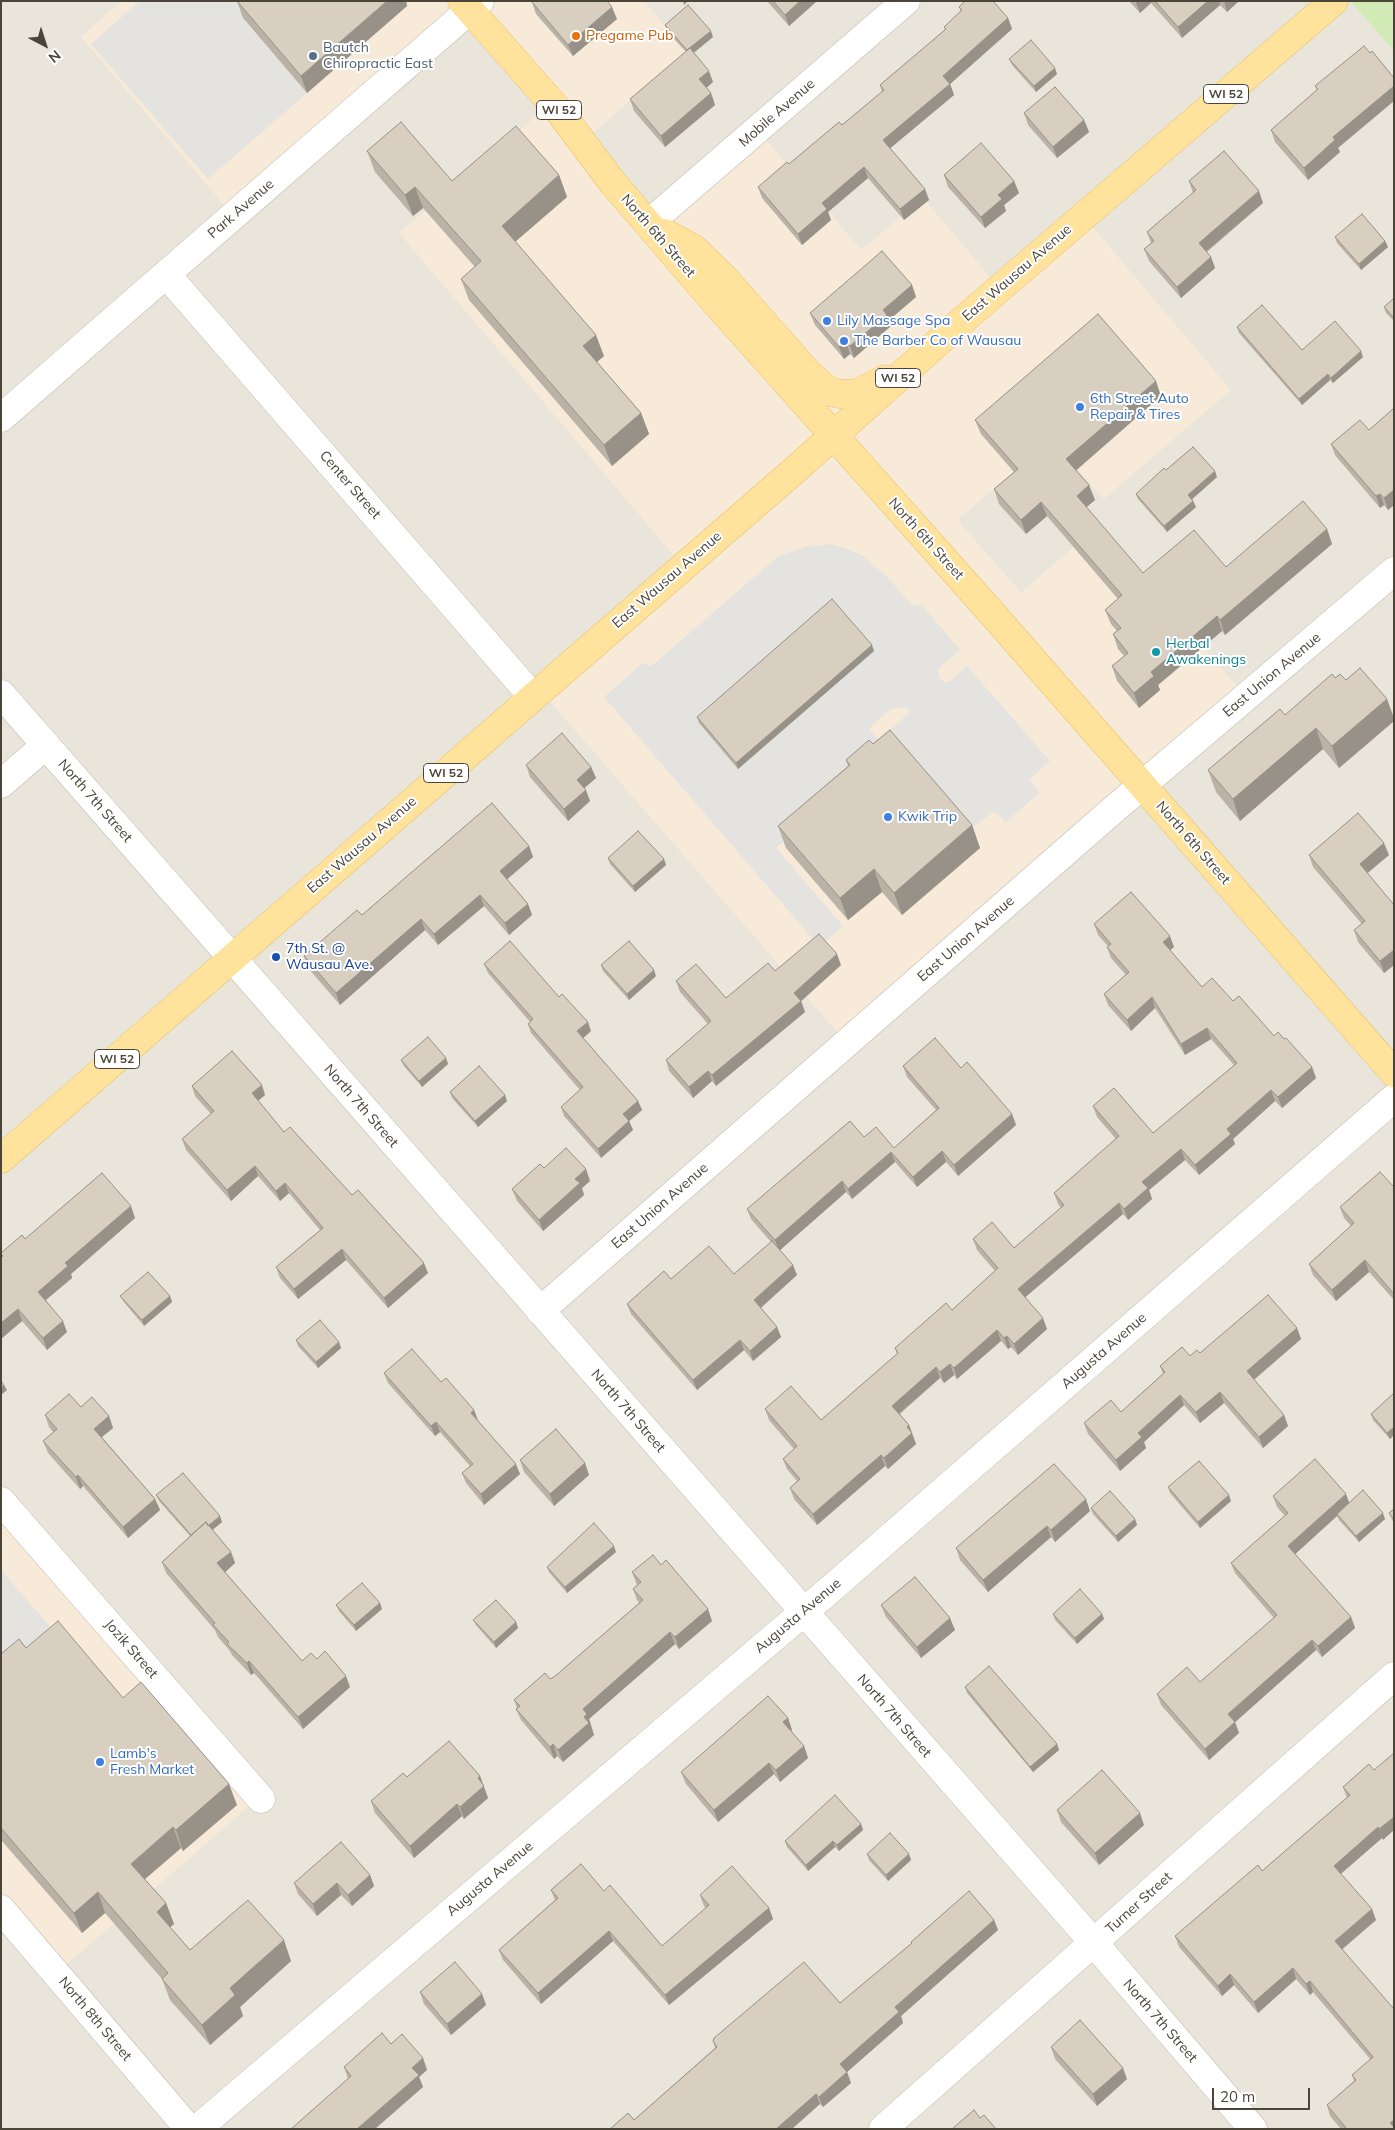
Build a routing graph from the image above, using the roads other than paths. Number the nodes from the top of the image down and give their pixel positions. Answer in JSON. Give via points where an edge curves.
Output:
{"nodes":[{"id":1,"x":906,"y":1,"type":"edge"},
{"id":2,"x":1313,"y":1,"type":"edge"},
{"id":3,"x":1334,"y":1,"type":"edge"},
{"id":4,"x":471,"y":4,"type":"edge"},
{"id":5,"x":1118,"y":186,"type":"junction"},
{"id":6,"x":648,"y":224,"type":"junction"},
{"id":7,"x":166,"y":274,"type":"junction"},
{"id":8,"x":963,"y":320,"type":"junction"},
{"id":9,"x":1,"y":418,"type":"edge"},
{"id":10,"x":833,"y":436,"type":"junction"},
{"id":11,"x":1394,"y":571,"type":"edge"},
{"id":12,"x":1,"y":694,"type":"edge"},
{"id":13,"x":533,"y":697,"type":"junction"},
{"id":14,"x":46,"y":745,"type":"junction"},
{"id":15,"x":1,"y":784,"type":"edge"},
{"id":16,"x":1142,"y":785,"type":"junction"},
{"id":17,"x":232,"y":958,"type":"junction"},
{"id":18,"x":1394,"y":1073,"type":"edge"},
{"id":19,"x":1394,"y":1098,"type":"edge"},
{"id":20,"x":1,"y":1159,"type":"edge"},
{"id":21,"x":540,"y":1310,"type":"junction"},
{"id":22,"x":1,"y":1501,"type":"edge"},
{"id":23,"x":804,"y":1611,"type":"junction"},
{"id":24,"x":1394,"y":1676,"type":"edge"},
{"id":25,"x":261,"y":1799,"type":"dead end"},
{"id":26,"x":1,"y":1909,"type":"edge"},
{"id":27,"x":1094,"y":1943,"type":"junction"},
{"id":28,"x":189,"y":2129,"type":"edge"},
{"id":29,"x":197,"y":2129,"type":"edge"},
{"id":30,"x":883,"y":2129,"type":"edge"},
{"id":31,"x":1253,"y":2129,"type":"edge"}],
"edges":[{"from":1,"to":6,"type":"street","name":"Mobile Avenue"},
{"from":2,"to":5,"type":"main road","via":[[1197,102]]},
{"from":3,"to":5,"type":"main road","name":"East Wausau Avenue","number":"WI 52"},
{"from":4,"to":6,"type":"main road","name":"North 6th Street","number":"WI 52"},
{"from":4,"to":7,"type":"street","name":"Park Avenue"},
{"from":5,"to":8,"type":"main road","name":"East Wausau Avenue","number":"WI 52"},
{"from":6,"to":8,"type":"main road","via":[[694,249],[725,279],[808,373],[831,392],[847,394],[867,390]]},
{"from":6,"to":10,"type":"main road","name":"North 6th Street","number":"WI 52"},
{"from":7,"to":9,"type":"street","name":"Park Avenue"},
{"from":7,"to":13,"type":"street","name":"Center Street"},
{"from":8,"to":10,"type":"main road","name":"East Wausau Avenue","number":"WI 52"},
{"from":10,"to":13,"type":"main road","name":"East Wausau Avenue","number":"WI 52"},
{"from":10,"to":16,"type":"main road","name":"North 6th Street"},
{"from":11,"to":16,"type":"street","name":"East Union Avenue"},
{"from":12,"to":14,"type":"street","name":"North 7th Street"},
{"from":13,"to":17,"type":"main road","name":"East Wausau Avenue","number":"WI 52"},
{"from":14,"to":15,"type":"street"},
{"from":14,"to":17,"type":"street","name":"North 7th Street"},
{"from":16,"to":18,"type":"main road","name":"North 6th Street"},
{"from":16,"to":21,"type":"street","name":"East Union Avenue"},
{"from":17,"to":20,"type":"main road","name":"East Wausau Avenue","number":"WI 52"},
{"from":17,"to":21,"type":"street","name":"North 7th Street"},
{"from":19,"to":23,"type":"street","name":"Augusta Avenue"},
{"from":21,"to":23,"type":"street","name":"North 7th Street"},
{"from":22,"to":25,"type":"street","name":"Jozik Street"},
{"from":23,"to":27,"type":"street","name":"North 7th Street"},
{"from":23,"to":29,"type":"street","name":"Augusta Avenue"},
{"from":24,"to":27,"type":"street","name":"Turner Street"},
{"from":26,"to":28,"type":"street","name":"North 8th Street"},
{"from":27,"to":30,"type":"street","name":"Turner Street"},
{"from":27,"to":31,"type":"street","name":"North 7th Street"}]}
